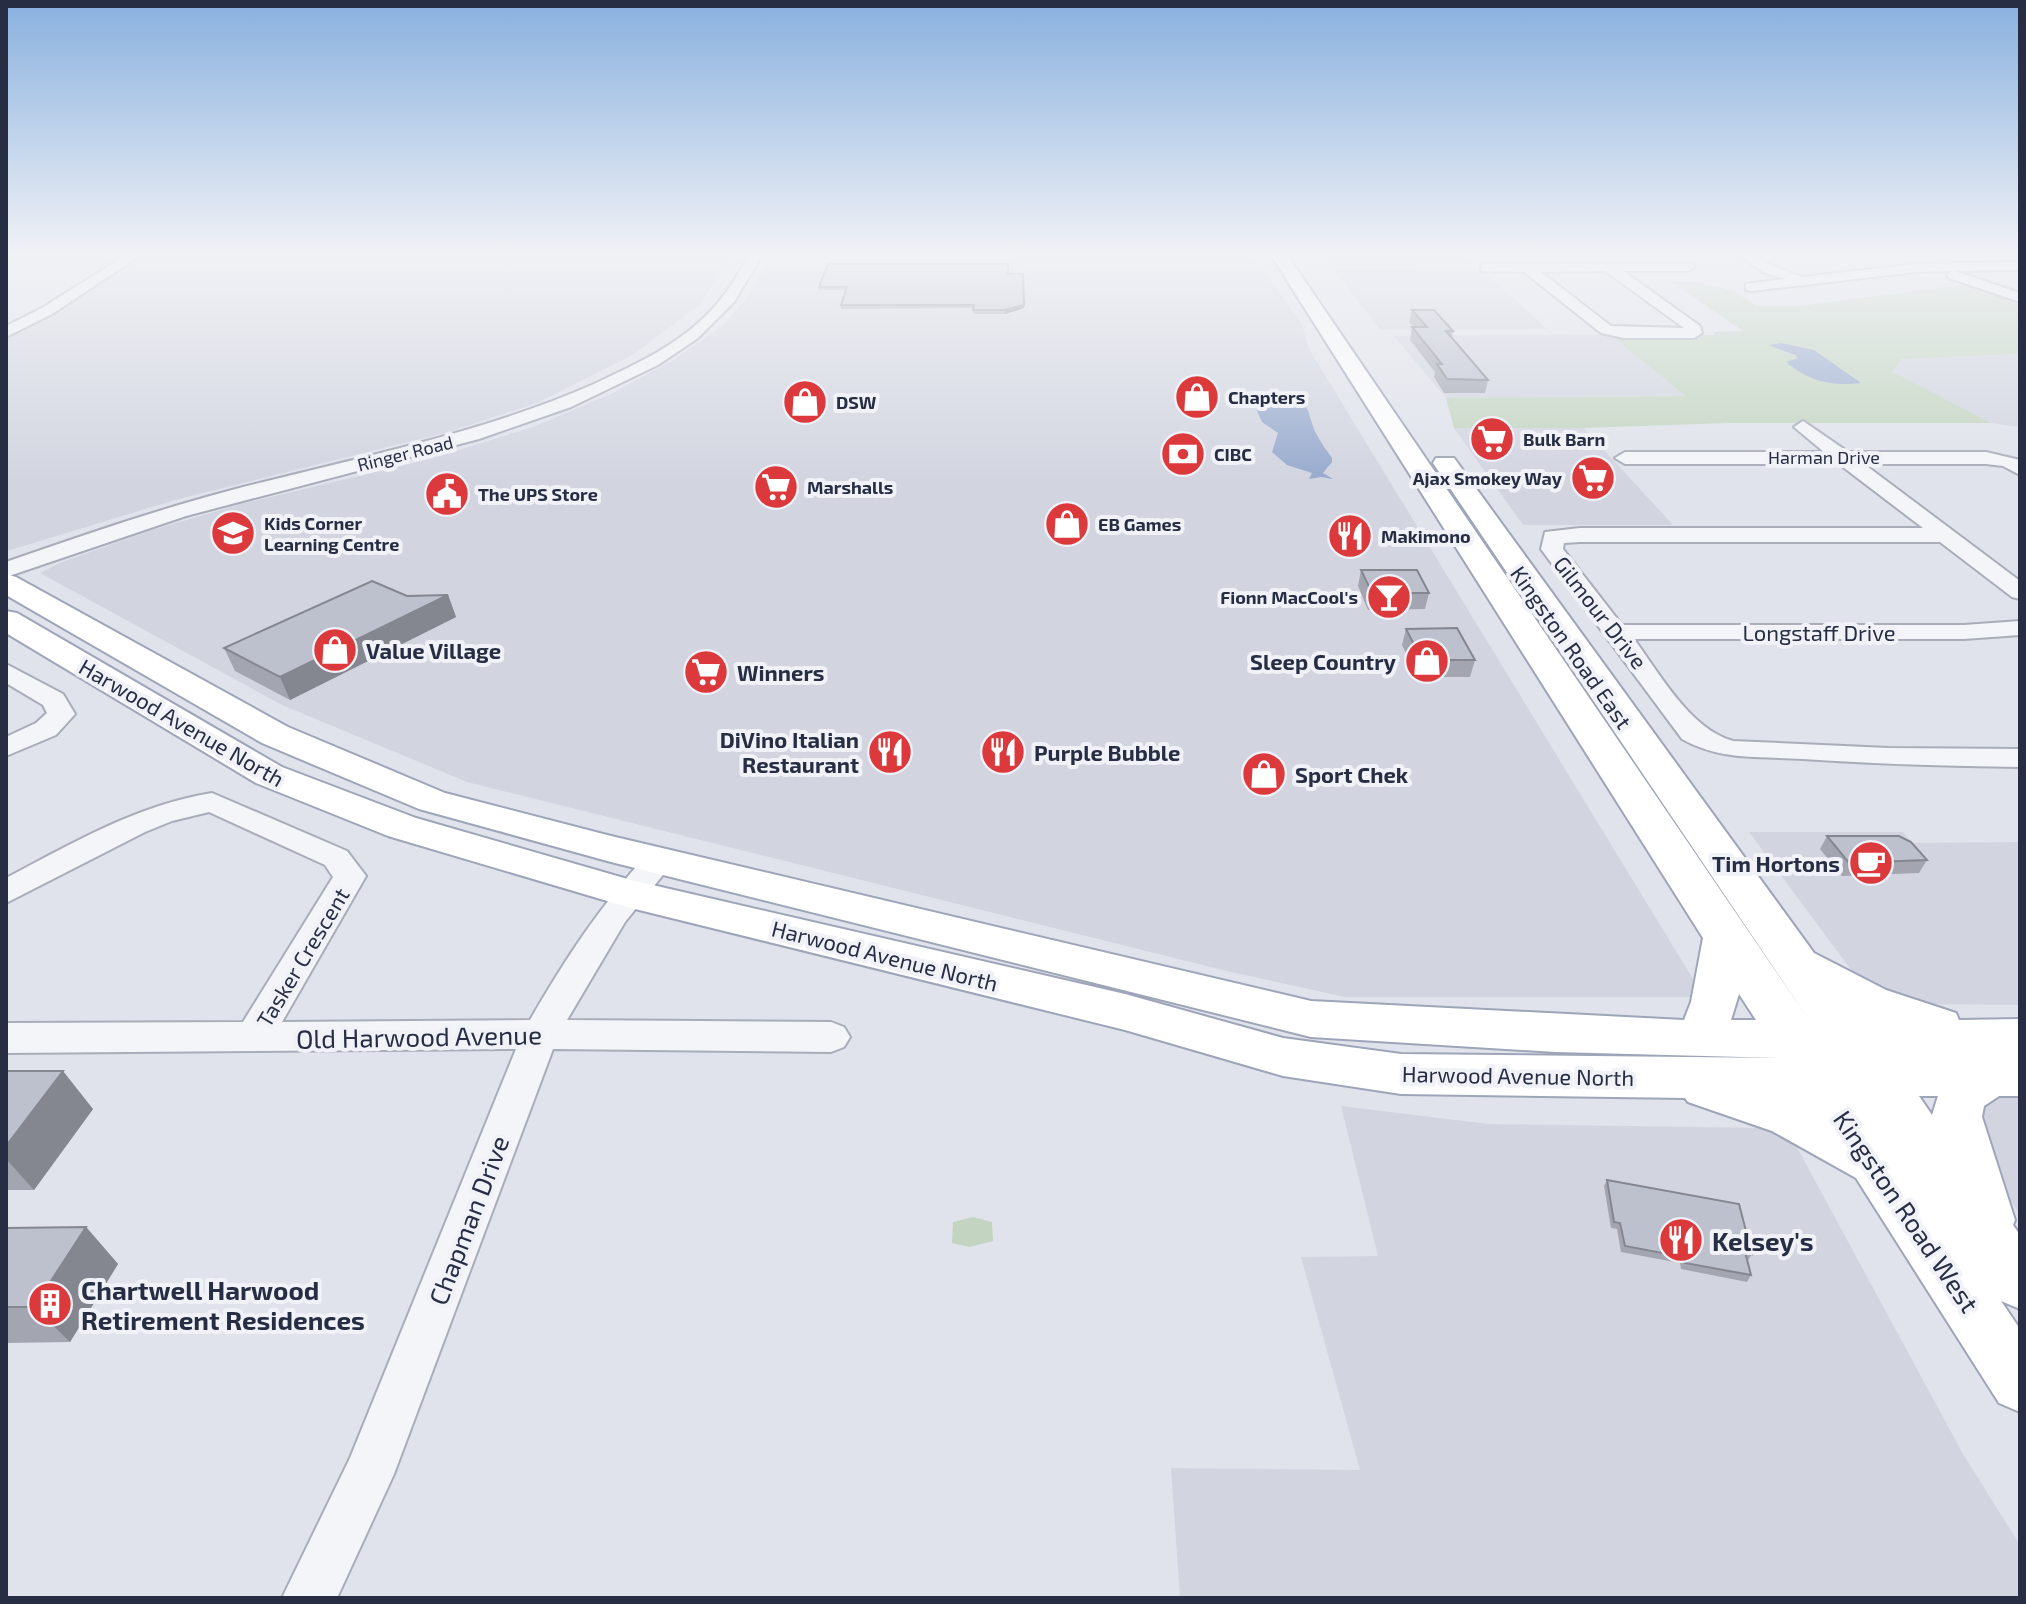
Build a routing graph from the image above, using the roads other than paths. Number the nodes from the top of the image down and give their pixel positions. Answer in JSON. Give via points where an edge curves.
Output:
{"nodes":[{"id":1,"x":699,"y":330,"type":"edge"},
{"id":2,"x":1328,"y":330,"type":"edge"},
{"id":3,"x":1351,"y":330,"type":"edge"},
{"id":4,"x":1606,"y":330,"type":"edge"},
{"id":5,"x":1695,"y":330,"type":"edge"},
{"id":6,"x":1803,"y":427,"type":"dead end"},
{"id":7,"x":1843,"y":457,"type":"junction"},
{"id":8,"x":1625,"y":458,"type":"dead end"},
{"id":9,"x":2020,"y":469,"type":"edge"},
{"id":10,"x":1944,"y":535,"type":"junction"},
{"id":11,"x":6,"y":570,"type":"edge"},
{"id":12,"x":6,"y":583,"type":"edge"},
{"id":13,"x":2020,"y":592,"type":"edge"},
{"id":14,"x":6,"y":620,"type":"edge"},
{"id":15,"x":2020,"y":628,"type":"edge"},
{"id":16,"x":1617,"y":632,"type":"junction"},
{"id":17,"x":6,"y":672,"type":"edge"},
{"id":18,"x":6,"y":748,"type":"edge"},
{"id":19,"x":2020,"y":758,"type":"edge"},
{"id":20,"x":645,"y":877,"type":"junction"},
{"id":21,"x":6,"y":892,"type":"edge"},
{"id":22,"x":1726,"y":932,"type":"junction"},
{"id":23,"x":1790,"y":956,"type":"junction"},
{"id":24,"x":540,"y":1035,"type":"junction"},
{"id":25,"x":831,"y":1037,"type":"dead end"},
{"id":26,"x":6,"y":1038,"type":"edge"},
{"id":27,"x":253,"y":1038,"type":"junction"},
{"id":28,"x":1697,"y":1039,"type":"junction"},
{"id":29,"x":1834,"y":1057,"type":"junction"},
{"id":30,"x":2004,"y":1057,"type":"edge"},
{"id":31,"x":1663,"y":1078,"type":"junction"},
{"id":32,"x":1880,"y":1170,"type":"junction"},
{"id":33,"x":2008,"y":1266,"type":"edge"},
{"id":34,"x":2020,"y":1382,"type":"edge"},
{"id":35,"x":309,"y":1598,"type":"edge"}],
"edges":[{"from":1,"to":11,"type":"street","name":"Ringer Road","via":[[667,354],[578,398],[496,430],[236,495]]},
{"from":2,"to":22,"type":"main road","name":"Kingston Road East"},
{"from":3,"to":23,"type":"main road","name":"Kingston Road East"},
{"from":4,"to":5,"type":"street"},
{"from":6,"to":7,"type":"street"},
{"from":7,"to":8,"type":"street","name":"Harman Drive"},
{"from":7,"to":9,"type":"street","name":"Harman Drive","via":[[1986,458]]},
{"from":7,"to":10,"type":"street"},
{"from":10,"to":13,"type":"street"},
{"from":10,"to":16,"type":"street","name":"Gilmour Drive","via":[[1553,537],[1552,549]]},
{"from":12,"to":20,"type":"main road","name":"Harwood Avenue North","via":[[275,735],[432,801]]},
{"from":14,"to":20,"type":"main road","name":"Harwood Avenue North","via":[[269,775],[402,827]]},
{"from":15,"to":16,"type":"street","name":"Longstaff Drive"},
{"from":16,"to":19,"type":"street","name":"Gilmour Drive","via":[[1692,733],[1710,743],[1732,749],[1888,757]]},
{"from":17,"to":18,"type":"street","via":[[54,700],[61,714],[46,729]]},
{"from":20,"to":24,"type":"street","name":"Chapman Drive","via":[[581,962]]},
{"from":20,"to":28,"type":"main road","name":"Harwood Avenue North","via":[[1311,1019]]},
{"from":20,"to":31,"type":"main road","name":"Harwood Avenue North","via":[[1283,1057],[1401,1074]]},
{"from":21,"to":27,"type":"street","name":"Tasker Crescent","via":[[190,804],[212,802],[336,858],[350,876]]},
{"from":22,"to":28,"type":"main road","via":[[1717,997],[1710,1022]]},
{"from":22,"to":29,"type":"main road","name":"Kingston Road East"},
{"from":23,"to":29,"type":"main road","name":"Kingston Road East"},
{"from":23,"to":30,"type":"main road","via":[[1878,1008]]},
{"from":24,"to":25,"type":"street","name":"Old Harwood Avenue"},
{"from":24,"to":27,"type":"street","name":"Old Harwood Avenue"},
{"from":24,"to":35,"type":"street","name":"Chapman Drive","via":[[369,1474]]},
{"from":26,"to":27,"type":"street","name":"Old Harwood Avenue"},
{"from":28,"to":29,"type":"main road","name":"Harwood Avenue North"},
{"from":29,"to":30,"type":"main road"},
{"from":29,"to":31,"type":"main road","name":"Harwood Avenue North"},
{"from":29,"to":32,"type":"main road","name":"Kingston Road West"},
{"from":29,"to":33,"type":"main road","name":"Kingston Road West"},
{"from":30,"to":33,"type":"main road","via":[[1970,1085],[1959,1101],[1957,1117]]},
{"from":31,"to":32,"type":"main road","via":[[1780,1113]]},
{"from":32,"to":34,"type":"main road","name":"Kingston Road West"}]}
